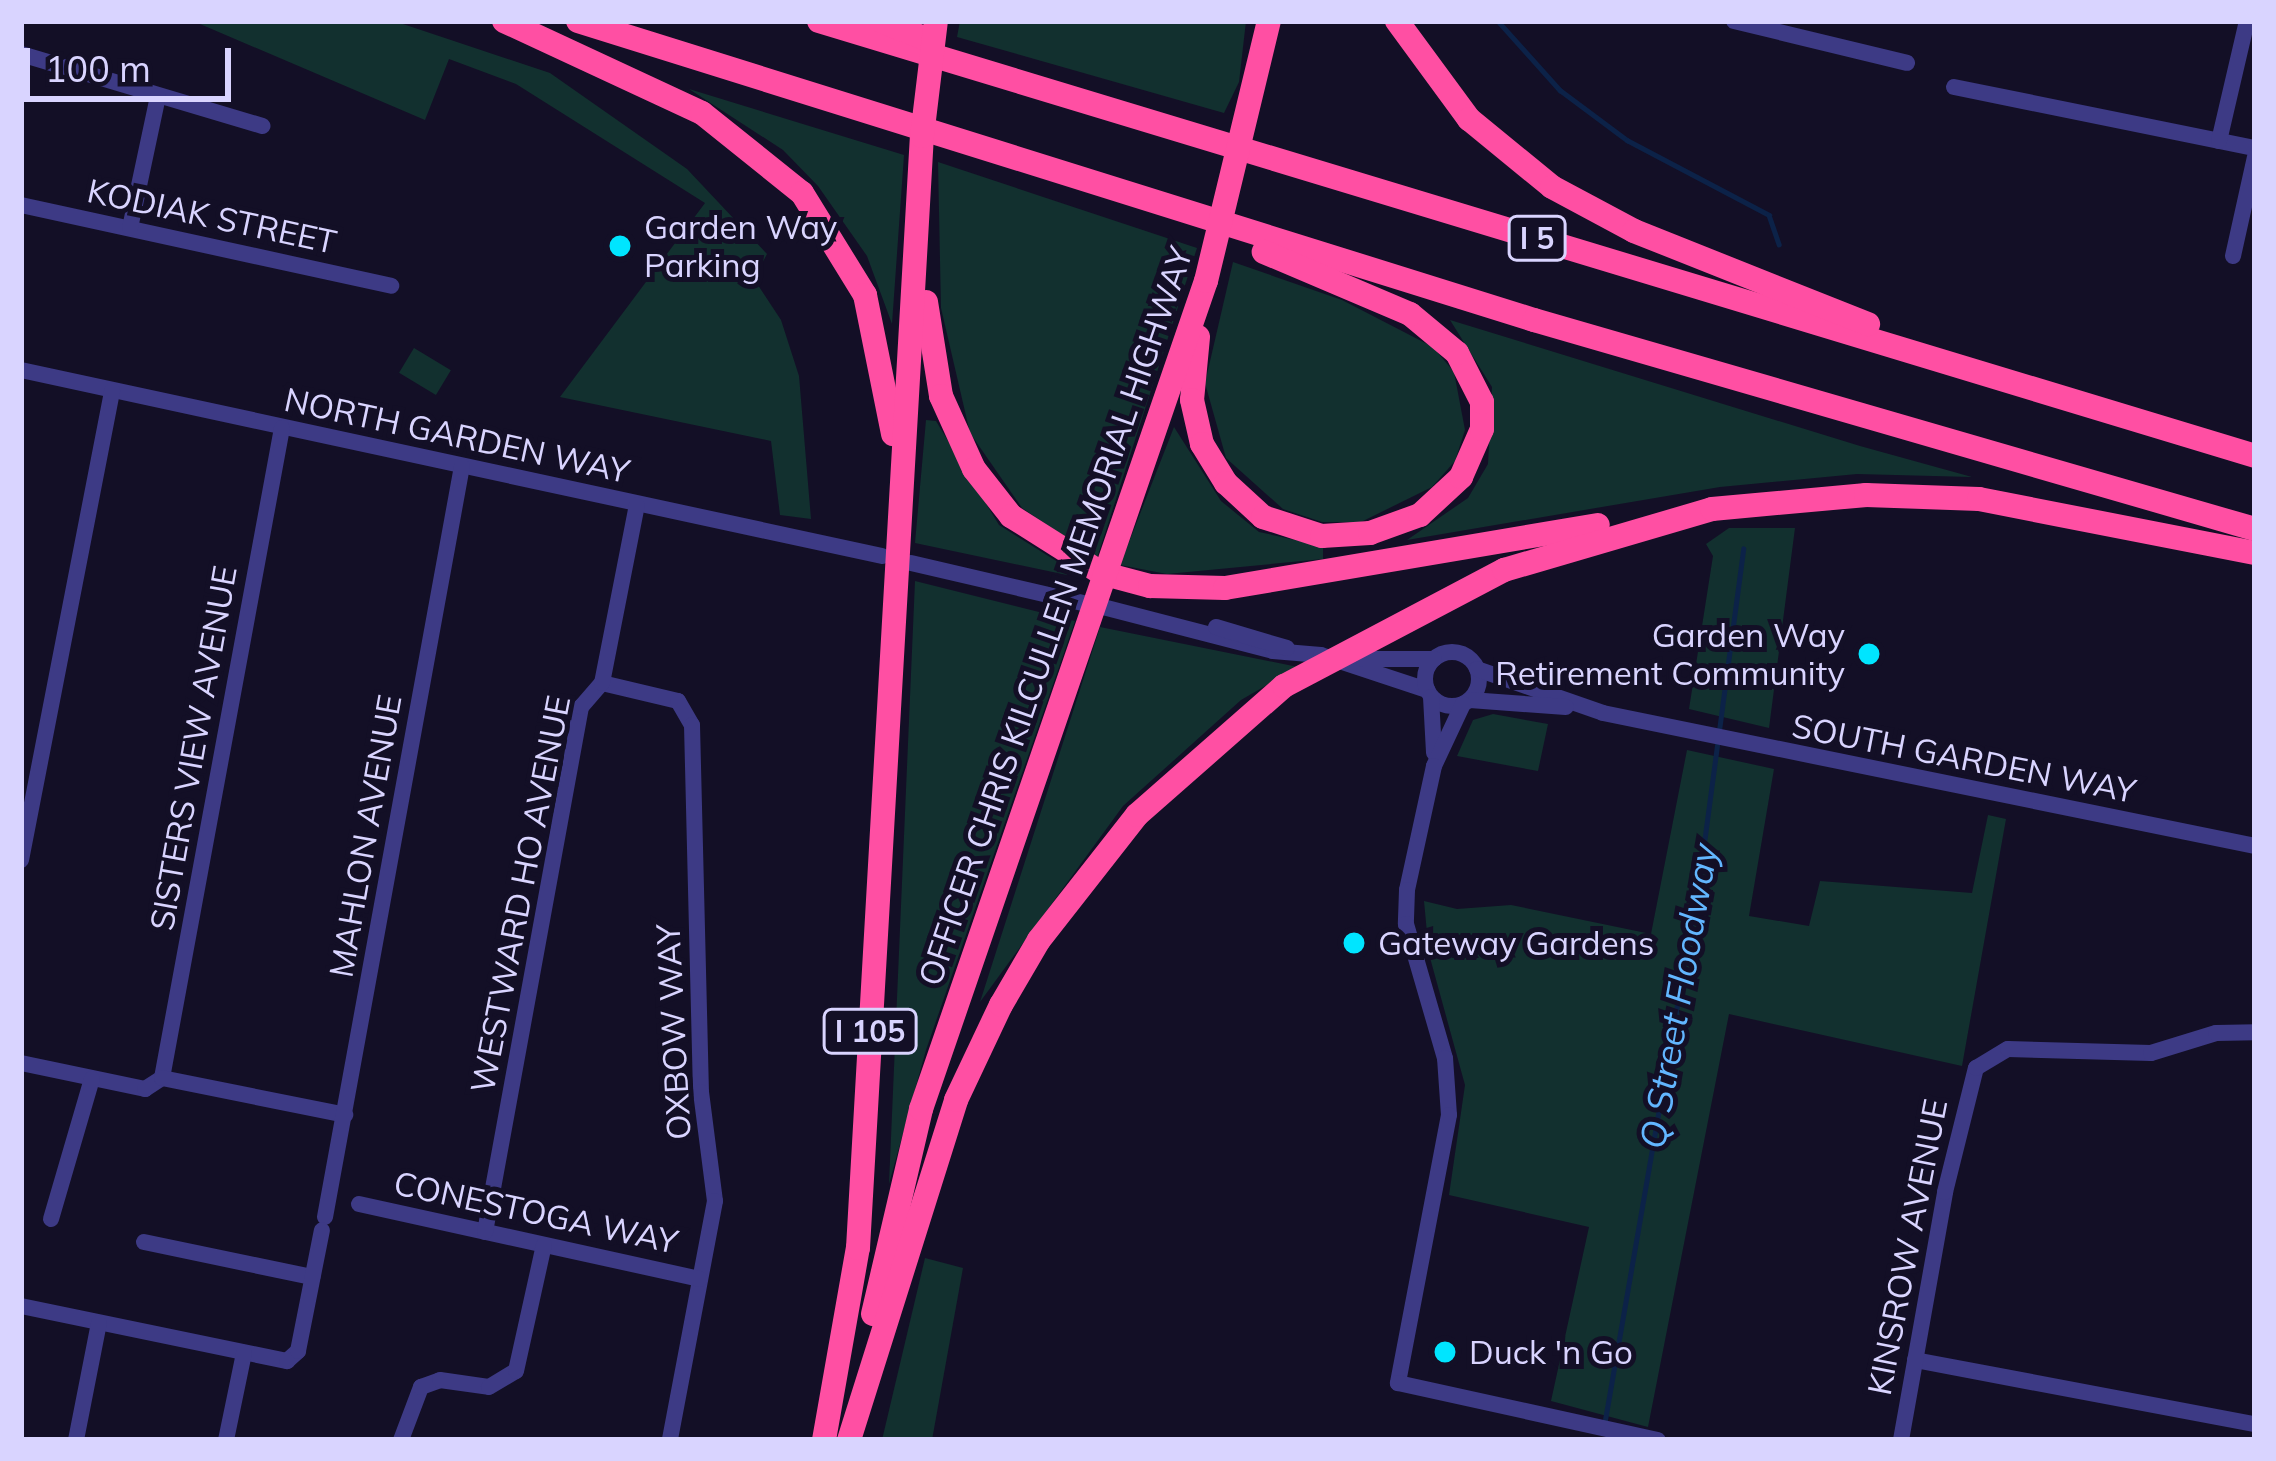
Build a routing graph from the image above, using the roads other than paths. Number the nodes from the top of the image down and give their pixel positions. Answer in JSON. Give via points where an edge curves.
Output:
{"nodes":[{"id":1,"x":504,"y":21,"type":"edge"},
{"id":2,"x":578,"y":21,"type":"edge"},
{"id":3,"x":819,"y":21,"type":"edge"},
{"id":4,"x":881,"y":21,"type":"edge"},
{"id":5,"x":936,"y":21,"type":"edge"},
{"id":6,"x":1265,"y":21,"type":"edge"},
{"id":7,"x":1397,"y":21,"type":"edge"},
{"id":8,"x":1734,"y":21,"type":"edge"},
{"id":9,"x":2247,"y":21,"type":"edge"},
{"id":10,"x":21,"y":55,"type":"edge"},
{"id":11,"x":1907,"y":63,"type":"dead end"},
{"id":12,"x":1954,"y":87,"type":"dead end"},
{"id":13,"x":1059,"y":93,"type":"junction"},
{"id":14,"x":158,"y":96,"type":"junction"},
{"id":15,"x":263,"y":126,"type":"dead end"},
{"id":16,"x":2218,"y":141,"type":"junction"},
{"id":17,"x":2255,"y":152,"type":"edge"},
{"id":18,"x":920,"y":192,"type":"junction"},
{"id":19,"x":1145,"y":201,"type":"junction"},
{"id":20,"x":21,"y":205,"type":"edge"},
{"id":21,"x":130,"y":229,"type":"junction"},
{"id":22,"x":2233,"y":256,"type":"dead end"},
{"id":23,"x":1207,"y":281,"type":"junction"},
{"id":24,"x":391,"y":286,"type":"dead end"},
{"id":25,"x":21,"y":370,"type":"edge"},
{"id":26,"x":1981,"y":372,"type":"junction"},
{"id":27,"x":112,"y":391,"type":"junction"},
{"id":28,"x":282,"y":428,"type":"junction"},
{"id":29,"x":2255,"y":456,"type":"edge"},
{"id":30,"x":462,"y":466,"type":"junction"},
{"id":31,"x":637,"y":505,"type":"junction"},
{"id":32,"x":899,"y":508,"type":"junction"},
{"id":33,"x":1712,"y":509,"type":"junction"},
{"id":34,"x":2255,"y":529,"type":"edge"},
{"id":35,"x":2255,"y":553,"type":"edge"},
{"id":36,"x":881,"y":556,"type":"dead end"},
{"id":37,"x":911,"y":563,"type":"dead end"},
{"id":38,"x":1083,"y":603,"type":"dead end"},
{"id":39,"x":1287,"y":648,"type":"junction"},
{"id":40,"x":1321,"y":655,"type":"junction"},
{"id":41,"x":1434,"y":659,"type":"junction"},
{"id":42,"x":1477,"y":669,"type":"junction"},
{"id":43,"x":602,"y":683,"type":"junction"},
{"id":44,"x":1429,"y":694,"type":"junction"},
{"id":45,"x":1466,"y":702,"type":"junction"},
{"id":46,"x":1591,"y":710,"type":"junction"},
{"id":47,"x":1434,"y":766,"type":"junction"},
{"id":48,"x":2255,"y":846,"type":"edge"},
{"id":49,"x":22,"y":859,"type":"edge"},
{"id":50,"x":2255,"y":1033,"type":"edge"},
{"id":51,"x":21,"y":1063,"type":"edge"},
{"id":52,"x":92,"y":1078,"type":"junction"},
{"id":53,"x":162,"y":1078,"type":"junction"},
{"id":54,"x":344,"y":1115,"type":"junction"},
{"id":55,"x":359,"y":1204,"type":"dead end"},
{"id":56,"x":51,"y":1219,"type":"dead end"},
{"id":57,"x":484,"y":1232,"type":"junction"},
{"id":58,"x":144,"y":1242,"type":"dead end"},
{"id":59,"x":544,"y":1245,"type":"junction"},
{"id":60,"x":312,"y":1277,"type":"junction"},
{"id":61,"x":700,"y":1279,"type":"junction"},
{"id":62,"x":21,"y":1306,"type":"edge"},
{"id":63,"x":99,"y":1323,"type":"junction"},
{"id":64,"x":244,"y":1353,"type":"junction"},
{"id":65,"x":1915,"y":1360,"type":"junction"},
{"id":66,"x":2255,"y":1424,"type":"edge"},
{"id":67,"x":1651,"y":1438,"type":"edge"},
{"id":68,"x":76,"y":1440,"type":"edge"},
{"id":69,"x":226,"y":1440,"type":"edge"},
{"id":70,"x":401,"y":1440,"type":"edge"},
{"id":71,"x":670,"y":1440,"type":"edge"},
{"id":72,"x":824,"y":1440,"type":"edge"},
{"id":73,"x":849,"y":1440,"type":"edge"},
{"id":74,"x":1901,"y":1440,"type":"edge"}],
"edges":[{"from":1,"to":32,"type":"highway","via":[[701,113],[773,163],[825,222],[880,338]]},
{"from":2,"to":19,"type":"highway","number":"I 5"},
{"from":3,"to":13,"type":"highway","number":"I 5"},
{"from":4,"to":13,"type":"highway"},
{"from":5,"to":18,"type":"highway","name":"OFFICER CHRIS KILCULLEN MEMORIAL HIGHWAY","number":"I 105"},
{"from":6,"to":23,"type":"highway","name":"OFFICER CHRIS KILCULLEN MEMORIAL HIGHWAY","number":"I 105","via":[[1256,92]]},
{"from":7,"to":26,"type":"highway","via":[[1469,119],[1552,187],[1634,230]]},
{"from":8,"to":11,"type":"street"},
{"from":9,"to":16,"type":"street"},
{"from":10,"to":14,"type":"street"},
{"from":12,"to":16,"type":"street"},
{"from":13,"to":26,"type":"highway","number":"I 5"},
{"from":14,"to":15,"type":"street"},
{"from":14,"to":21,"type":"street"},
{"from":16,"to":17,"type":"street"},
{"from":17,"to":22,"type":"street"},
{"from":18,"to":32,"type":"highway","name":"OFFICER CHRIS KILCULLEN MEMORIAL HIGHWAY","number":"I 105"},
{"from":18,"to":33,"type":"highway","via":[[935,372],[963,452],[1011,516],[1101,573],[1150,586],[1226,588]]},
{"from":19,"to":23,"type":"highway","via":[[1436,330],[1482,402],[1482,429],[1461,477],[1420,515],[1370,533],[1322,536],[1263,517],[1217,472],[1194,422],[1193,362]]},
{"from":19,"to":34,"type":"highway","number":"I 5"},
{"from":20,"to":21,"type":"street","name":"KODIAK STREET"},
{"from":21,"to":24,"type":"street","name":"KODIAK STREET"},
{"from":23,"to":73,"type":"highway","name":"OFFICER CHRIS KILCULLEN MEMORIAL HIGHWAY","number":"I 105","via":[[921,1109]]},
{"from":25,"to":27,"type":"street","name":"NORTH GARDEN WAY"},
{"from":26,"to":29,"type":"highway","number":"I 5"},
{"from":27,"to":28,"type":"street","name":"NORTH GARDEN WAY"},
{"from":27,"to":49,"type":"street"},
{"from":28,"to":30,"type":"street","name":"NORTH GARDEN WAY"},
{"from":28,"to":53,"type":"street","name":"SISTERS VIEW AVENUE"},
{"from":30,"to":31,"type":"street","name":"NORTH GARDEN WAY"},
{"from":30,"to":54,"type":"street","name":"MAHLON AVENUE"},
{"from":31,"to":36,"type":"street","name":"NORTH GARDEN WAY"},
{"from":31,"to":43,"type":"street","name":"WESTWARD HO AVENUE"},
{"from":32,"to":72,"type":"highway","name":"OFFICER CHRIS KILCULLEN MEMORIAL HIGHWAY","number":"I 105","via":[[858,1248]]},
{"from":33,"to":35,"type":"highway","via":[[1866,495],[1979,499]]},
{"from":33,"to":73,"type":"highway","via":[[1504,570],[1387,626],[1284,686],[1137,815],[1039,940],[1000,1005],[937,1155]]},
{"from":37,"to":38,"type":"street"},
{"from":39,"to":39,"type":"street","name":"SOUTH GARDEN WAY","via":[[1275,639],[1103,607],[1127,619]]},
{"from":39,"to":40,"type":"street","name":"SOUTH GARDEN WAY"},
{"from":40,"to":41,"type":"street"},
{"from":40,"to":44,"type":"street","name":"SOUTH GARDEN WAY"},
{"from":41,"to":42,"type":"street","name":"SOUTH GARDEN WAY","via":[[1458,653]]},
{"from":41,"to":44,"type":"street"},
{"from":42,"to":45,"type":"street"},
{"from":42,"to":46,"type":"street","name":"SOUTH GARDEN WAY"},
{"from":43,"to":57,"type":"street","name":"WESTWARD HO AVENUE","via":[[581,707]]},
{"from":43,"to":61,"type":"street","name":"OXBOW WAY","via":[[672,698],[692,724],[701,1092],[715,1201]]},
{"from":44,"to":45,"type":"street","name":"SOUTH GARDEN WAY"},
{"from":44,"to":47,"type":"street"},
{"from":45,"to":46,"type":"street","name":"SOUTH GARDEN WAY"},
{"from":45,"to":47,"type":"street"},
{"from":46,"to":48,"type":"street","name":"SOUTH GARDEN WAY"},
{"from":47,"to":67,"type":"street","via":[[1406,924],[1444,1058],[1449,1114],[1398,1383]]},
{"from":50,"to":65,"type":"street","name":"KINSROW AVENUE","via":[[2216,1033],[2151,1053],[2008,1049],[1976,1068]]},
{"from":51,"to":52,"type":"street"},
{"from":52,"to":53,"type":"street","via":[[149,1089]]},
{"from":52,"to":56,"type":"street"},
{"from":53,"to":54,"type":"street"},
{"from":54,"to":60,"type":"street","name":"MAHLON AVENUE"},
{"from":55,"to":57,"type":"street","name":"CONESTOGA WAY"},
{"from":57,"to":59,"type":"street","name":"CONESTOGA WAY"},
{"from":58,"to":60,"type":"street"},
{"from":59,"to":61,"type":"street","name":"CONESTOGA WAY"},
{"from":59,"to":70,"type":"street","via":[[516,1371],[488,1387],[440,1380],[422,1387]]},
{"from":60,"to":64,"type":"street","name":"MAHLON AVENUE","via":[[296,1356]]},
{"from":61,"to":71,"type":"street","name":"OXBOW WAY"},
{"from":62,"to":63,"type":"street"},
{"from":63,"to":64,"type":"street"},
{"from":63,"to":68,"type":"street"},
{"from":64,"to":69,"type":"street"},
{"from":65,"to":66,"type":"street"},
{"from":65,"to":74,"type":"street","name":"KINSROW AVENUE"}]}
